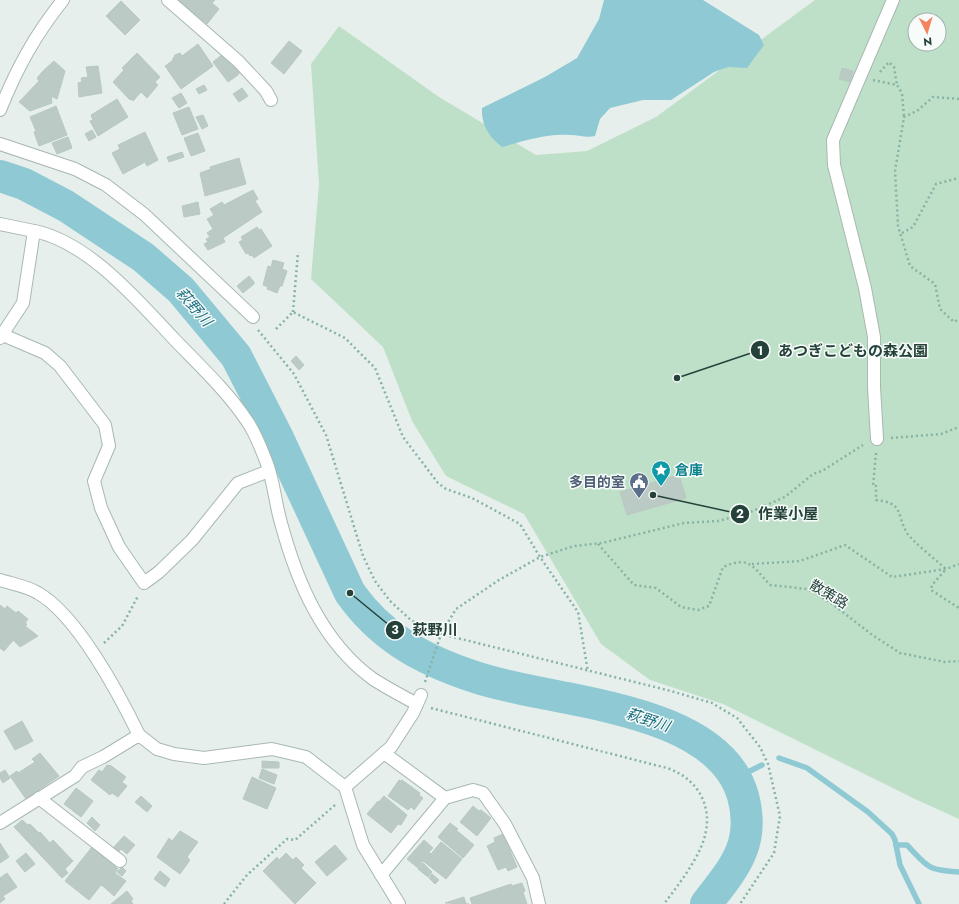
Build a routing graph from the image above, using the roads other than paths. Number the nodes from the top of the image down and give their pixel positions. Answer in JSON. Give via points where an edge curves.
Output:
{"nodes":[{"id":1,"x":63,"y":0,"type":"edge"},
{"id":2,"x":168,"y":0,"type":"edge"},
{"id":3,"x":894,"y":0,"type":"edge"},
{"id":4,"x":271,"y":100,"type":"dead end"},
{"id":5,"x":0,"y":110,"type":"edge"},
{"id":6,"x":0,"y":144,"type":"edge"},
{"id":7,"x":0,"y":224,"type":"edge"},
{"id":8,"x":34,"y":231,"type":"junction"},
{"id":9,"x":253,"y":317,"type":"road end"},
{"id":10,"x":1,"y":337,"type":"edge"},
{"id":11,"x":877,"y":439,"type":"road end"},
{"id":12,"x":268,"y":471,"type":"junction"},
{"id":13,"x":0,"y":580,"type":"edge"},
{"id":14,"x":139,"y":735,"type":"junction"},
{"id":15,"x":384,"y":753,"type":"junction"},
{"id":16,"x":346,"y":790,"type":"junction"},
{"id":17,"x":39,"y":798,"type":"junction"},
{"id":18,"x":445,"y":798,"type":"junction"},
{"id":19,"x":0,"y":823,"type":"edge"},
{"id":20,"x":120,"y":860,"type":"dead end"},
{"id":21,"x":381,"y":876,"type":"junction"},
{"id":22,"x":399,"y":904,"type":"edge"},
{"id":23,"x":539,"y":904,"type":"edge"}],
"edges":[{"from":1,"to":5,"type":"street","via":[[20,62]]},
{"from":2,"to":4,"type":"street","via":[[238,61]]},
{"from":3,"to":11,"type":"street","via":[[833,140],[834,165],[865,288],[874,337]]},
{"from":6,"to":9,"type":"street","via":[[75,169],[106,185],[145,215]]},
{"from":7,"to":8,"type":"street"},
{"from":8,"to":10,"type":"street","via":[[23,303]]},
{"from":8,"to":12,"type":"street","via":[[51,234],[98,265],[148,312],[215,381],[248,422]]},
{"from":10,"to":12,"type":"street","via":[[45,353],[60,366],[105,425],[109,446],[94,481],[101,508],[119,547],[144,583],[160,572],[192,540],[238,483]]},
{"from":12,"to":15,"type":"street","via":[[295,570],[311,606],[338,646],[372,678],[419,699],[391,747]]},
{"from":13,"to":14,"type":"street","via":[[36,592],[51,602],[68,619],[120,698]]},
{"from":14,"to":16,"type":"street","via":[[157,749],[204,758],[272,749],[306,757]]},
{"from":14,"to":17,"type":"street","via":[[82,767],[75,776]]},
{"from":15,"to":16,"type":"street"},
{"from":15,"to":18,"type":"street"},
{"from":16,"to":21,"type":"street","via":[[364,845]]},
{"from":17,"to":19,"type":"street"},
{"from":17,"to":20,"type":"street"},
{"from":18,"to":21,"type":"street"},
{"from":18,"to":23,"type":"street","via":[[473,790],[483,793],[505,824],[533,878]]},
{"from":21,"to":22,"type":"street"}]}
